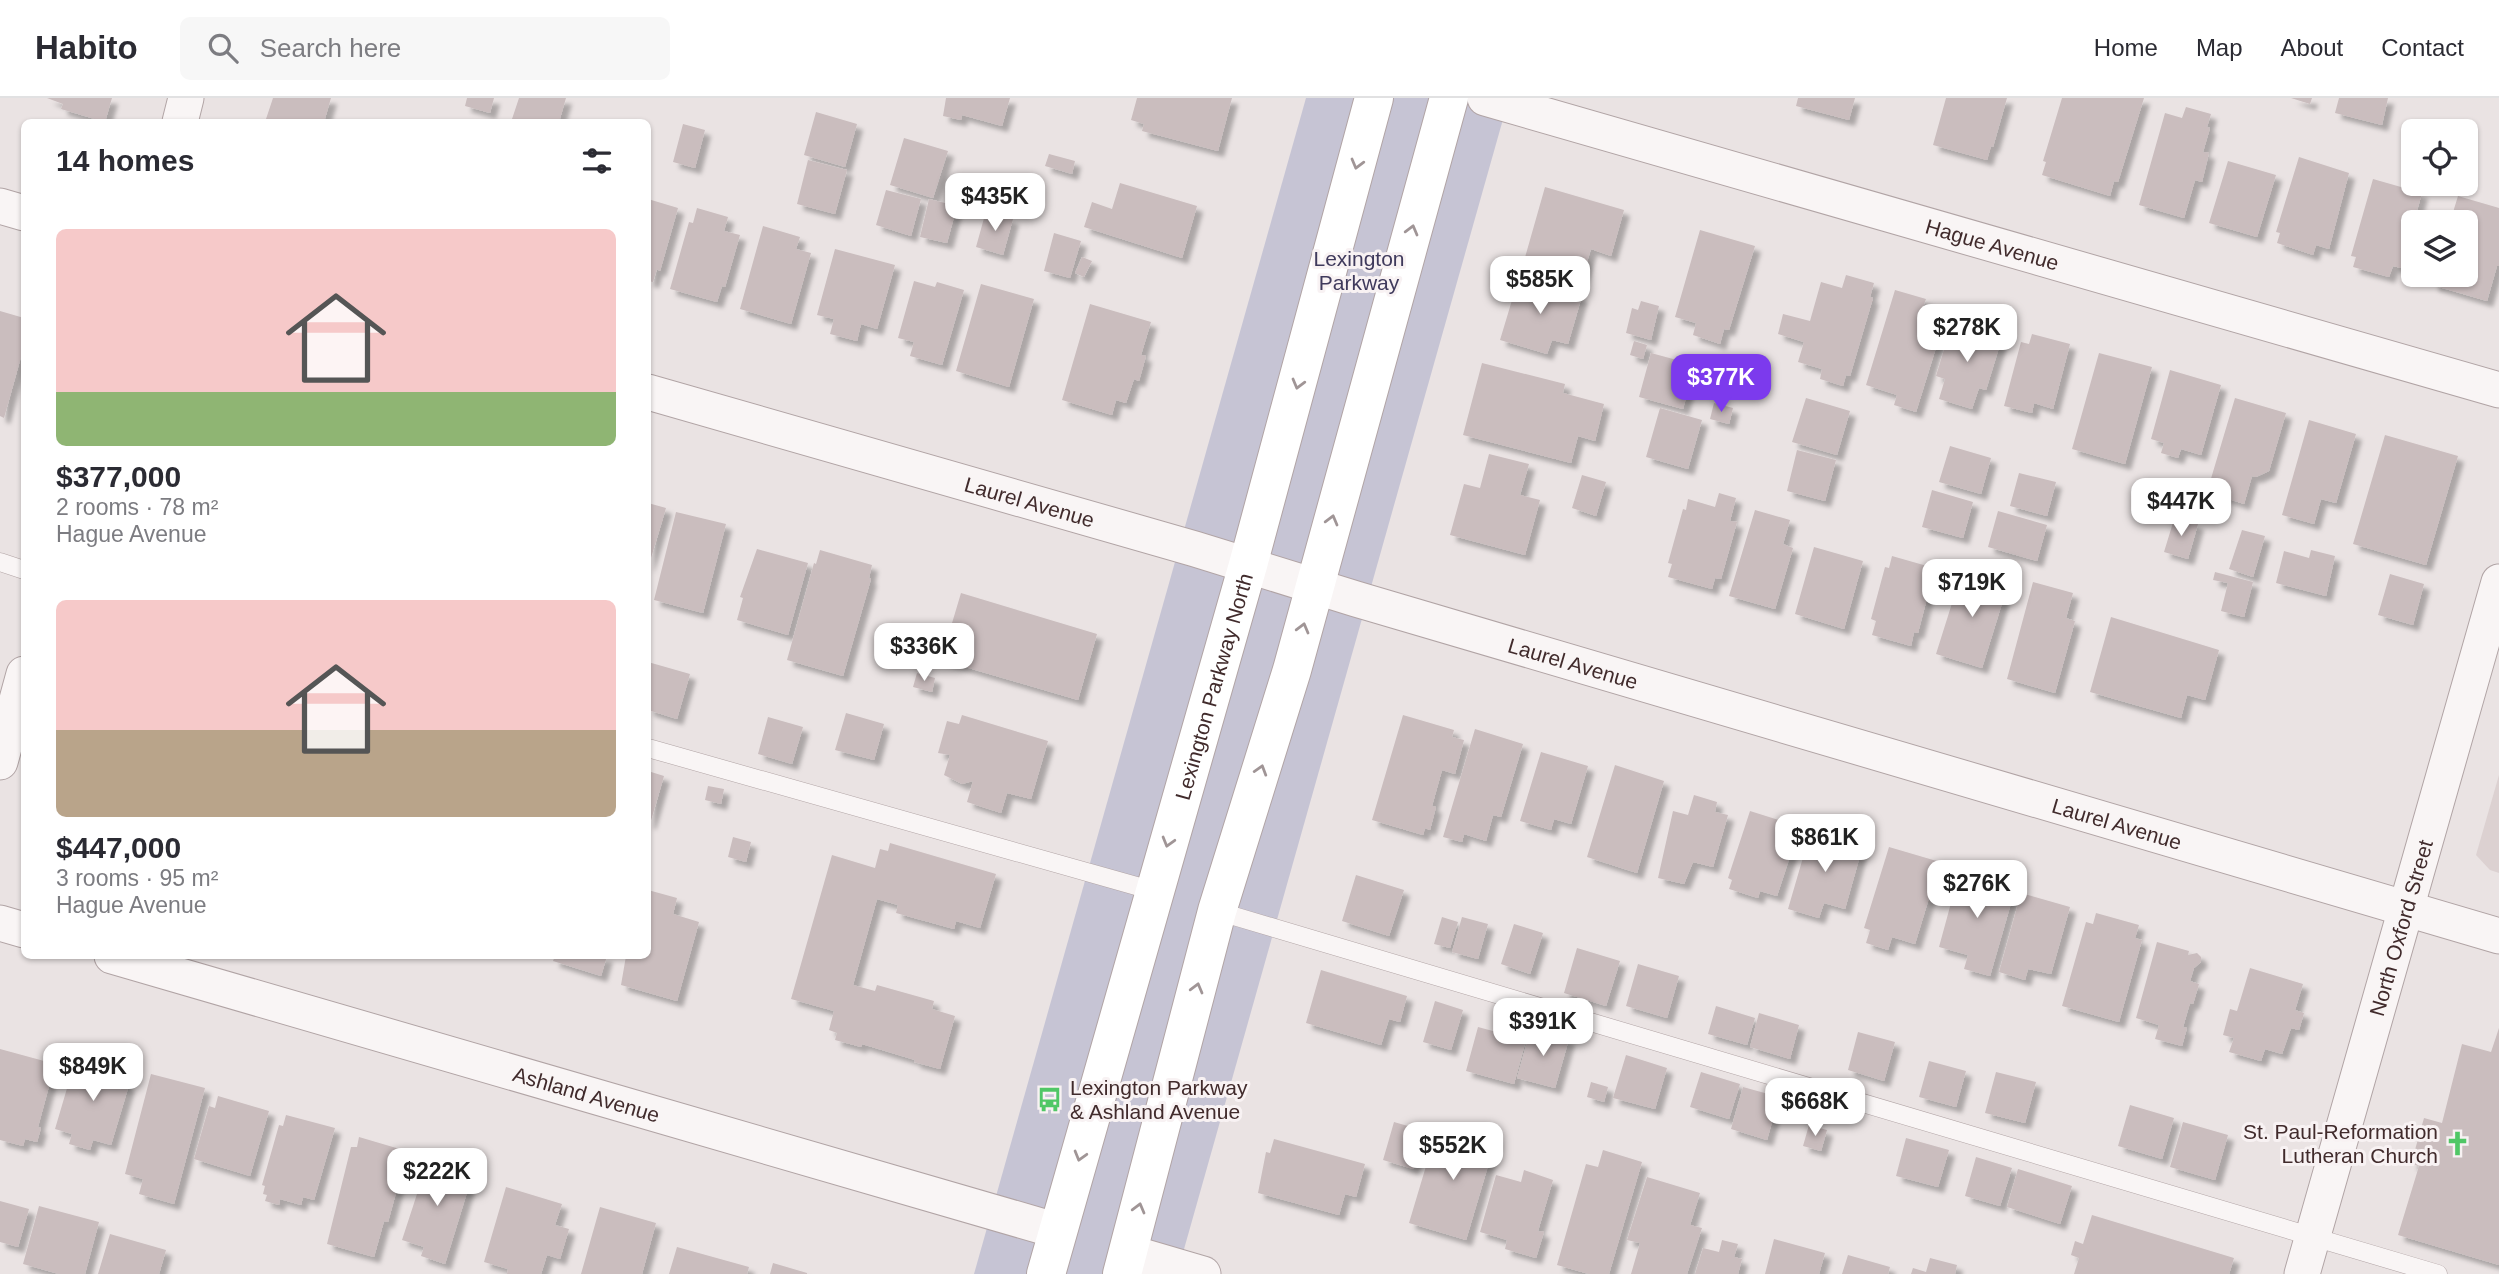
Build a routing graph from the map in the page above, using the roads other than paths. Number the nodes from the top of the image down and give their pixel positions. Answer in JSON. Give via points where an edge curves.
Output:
{"nodes":[{"id":1,"x":186,"y":98,"type":"edge"},
{"id":2,"x":1374,"y":98,"type":"edge"},
{"id":3,"x":1449,"y":98,"type":"edge"},
{"id":4,"x":1485,"y":98,"type":"edge"},
{"id":5,"x":181,"y":119,"type":"edge"},
{"id":6,"x":0,"y":206,"type":"edge"},
{"id":7,"x":21,"y":212,"type":"edge"},
{"id":8,"x":2499,"y":390,"type":"edge"},
{"id":9,"x":651,"y":393,"type":"edge"},
{"id":10,"x":0,"y":562,"type":"edge"},
{"id":11,"x":1248,"y":565,"type":"junction"},
{"id":12,"x":21,"y":569,"type":"edge"},
{"id":13,"x":2499,"y":582,"type":"edge"},
{"id":14,"x":1314,"y":586,"type":"junction"},
{"id":15,"x":21,"y":685,"type":"edge"},
{"id":16,"x":651,"y":749,"type":"edge"},
{"id":17,"x":0,"y":762,"type":"edge"},
{"id":18,"x":1154,"y":891,"type":"junction"},
{"id":19,"x":2406,"y":909,"type":"junction"},
{"id":20,"x":1217,"y":911,"type":"junction"},
{"id":21,"x":0,"y":923,"type":"edge"},
{"id":22,"x":21,"y":929,"type":"edge"},
{"id":23,"x":2499,"y":936,"type":"edge"},
{"id":24,"x":122,"y":959,"type":"edge"},
{"id":25,"x":1058,"y":1231,"type":"junction"},
{"id":26,"x":2312,"y":1238,"type":"junction"},
{"id":27,"x":1125,"y":1263,"type":"edge"},
{"id":28,"x":1046,"y":1274,"type":"edge"},
{"id":29,"x":1203,"y":1274,"type":"edge"},
{"id":30,"x":2302,"y":1274,"type":"edge"},
{"id":31,"x":2438,"y":1274,"type":"edge"}],
"edges":[{"from":1,"to":5,"type":"street"},
{"from":2,"to":11,"type":"main road","name":"Lexington Parkway North","one_way":true},
{"from":14,"to":3,"type":"main road","one_way":true},
{"from":4,"to":8,"type":"street","name":"Hague Avenue"},
{"from":6,"to":7,"type":"street"},
{"from":9,"to":11,"type":"street","name":"Laurel Avenue"},
{"from":10,"to":12,"type":"lane"},
{"from":11,"to":14,"type":"street","name":"Laurel Avenue"},
{"from":11,"to":18,"type":"main road","name":"Lexington Parkway North","one_way":true},
{"from":13,"to":19,"type":"street","name":"North Oxford Street"},
{"from":14,"to":19,"type":"street","name":"Laurel Avenue"},
{"from":20,"to":14,"type":"main road","one_way":true},
{"from":15,"to":17,"type":"street"},
{"from":16,"to":18,"type":"lane"},
{"from":18,"to":25,"type":"main road","name":"Lexington Parkway North","one_way":true},
{"from":19,"to":23,"type":"street","name":"Laurel Avenue"},
{"from":19,"to":26,"type":"street","name":"North Oxford Street"},
{"from":20,"to":26,"type":"lane"},
{"from":27,"to":20,"type":"main road","one_way":true},
{"from":21,"to":22,"type":"street"},
{"from":24,"to":25,"type":"street","name":"Ashland Avenue"},
{"from":25,"to":28,"type":"main road","name":"Lexington Parkway North"},
{"from":26,"to":30,"type":"street","name":"North Oxford Street"},
{"from":26,"to":31,"type":"lane"},
{"from":27,"to":29,"type":"street"}]}
